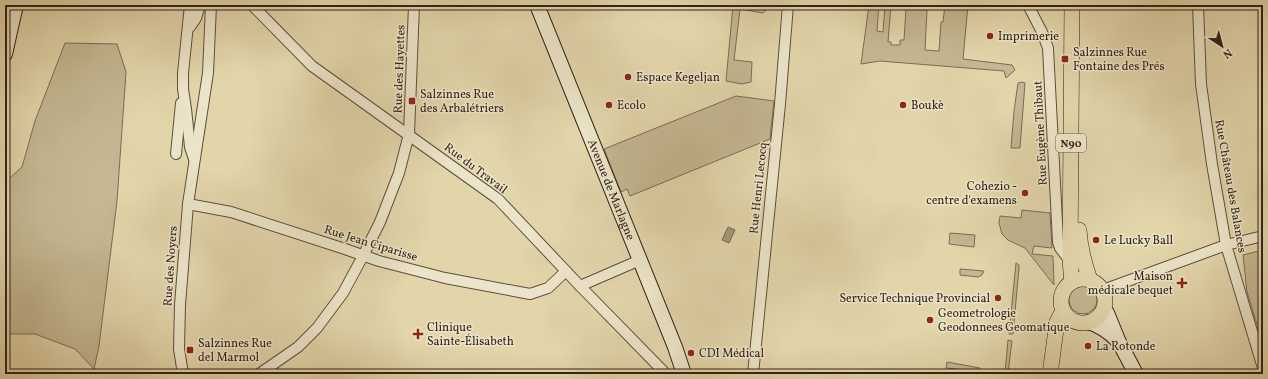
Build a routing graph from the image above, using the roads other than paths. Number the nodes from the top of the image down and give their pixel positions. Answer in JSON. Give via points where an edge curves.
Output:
{"nodes":[{"id":1,"x":16,"y":5,"type":"edge"},
{"id":2,"x":190,"y":5,"type":"edge"},
{"id":3,"x":200,"y":5,"type":"edge"},
{"id":4,"x":211,"y":5,"type":"edge"},
{"id":5,"x":252,"y":5,"type":"edge"},
{"id":6,"x":414,"y":5,"type":"edge"},
{"id":7,"x":537,"y":5,"type":"edge"},
{"id":8,"x":788,"y":5,"type":"edge"},
{"id":9,"x":1028,"y":5,"type":"edge"},
{"id":10,"x":1072,"y":5,"type":"edge"},
{"id":11,"x":1078,"y":5,"type":"edge"},
{"id":12,"x":1198,"y":5,"type":"edge"},
{"id":13,"x":188,"y":31,"type":"junction"},
{"id":14,"x":5,"y":54,"type":"edge"},
{"id":15,"x":183,"y":89,"type":"junction"},
{"id":16,"x":409,"y":134,"type":"junction"},
{"id":17,"x":176,"y":154,"type":"dead end"},
{"id":18,"x":195,"y":161,"type":"junction"},
{"id":19,"x":188,"y":204,"type":"junction"},
{"id":20,"x":1263,"y":236,"type":"edge"},
{"id":21,"x":1226,"y":244,"type":"junction"},
{"id":22,"x":363,"y":256,"type":"junction"},
{"id":23,"x":640,"y":260,"type":"junction"},
{"id":24,"x":1070,"y":261,"type":"junction"},
{"id":25,"x":566,"y":271,"type":"junction"},
{"id":26,"x":1090,"y":280,"type":"junction"},
{"id":27,"x":1072,"y":282,"type":"junction"},
{"id":28,"x":580,"y":286,"type":"junction"},
{"id":29,"x":1103,"y":290,"type":"junction"},
{"id":30,"x":1063,"y":310,"type":"junction"},
{"id":31,"x":1104,"y":310,"type":"junction"},
{"id":32,"x":1083,"y":322,"type":"junction"},
{"id":33,"x":1118,"y":340,"type":"junction"},
{"id":34,"x":1051,"y":367,"type":"edge"},
{"id":35,"x":1263,"y":368,"type":"edge"},
{"id":36,"x":183,"y":374,"type":"edge"},
{"id":37,"x":259,"y":374,"type":"edge"},
{"id":38,"x":666,"y":374,"type":"edge"},
{"id":39,"x":684,"y":374,"type":"edge"},
{"id":40,"x":753,"y":374,"type":"edge"},
{"id":41,"x":1136,"y":374,"type":"edge"}],
"edges":[{"from":1,"to":14,"type":"main road"},
{"from":2,"to":13,"type":"street","name":"Rue des Noyers"},
{"from":3,"to":13,"type":"street","name":"Rue des Noyers"},
{"from":4,"to":18,"type":"street","name":"Rue des Noyers","via":[[208,73]]},
{"from":5,"to":16,"type":"street","name":"Rue du Travail","via":[[312,66]]},
{"from":6,"to":16,"type":"street","name":"Rue des Hayettes"},
{"from":7,"to":23,"type":"main road","name":"Avenue de Marlagne"},
{"from":8,"to":40,"type":"street","name":"Rue Henri Lecocq"},
{"from":9,"to":24,"type":"street","name":"Rue Eugène Thibaut","via":[[1048,48],[1058,242]]},
{"from":10,"to":24,"type":"main road","number":"N90"},
{"from":11,"to":26,"type":"main road","number":"N90","via":[[1079,243]]},
{"from":12,"to":21,"type":"street","name":"Rue Château des Balances","via":[[1201,84]]},
{"from":13,"to":15,"type":"street","name":"Rue des Noyers"},
{"from":15,"to":17,"type":"street","name":"Rue des Noyers"},
{"from":15,"to":18,"type":"street","name":"Rue des Noyers","via":[[190,147]]},
{"from":16,"to":22,"type":"street","name":"Rue des Hayettes","via":[[399,172],[380,222]]},
{"from":16,"to":25,"type":"street","name":"Rue du Travail","via":[[498,199]]},
{"from":18,"to":19,"type":"street","name":"Rue des Noyers"},
{"from":19,"to":22,"type":"street","name":"Rue Jean Ciparisse","via":[[231,212]]},
{"from":19,"to":36,"type":"street","name":"Rue des Noyers","via":[[180,305],[179,349]]},
{"from":20,"to":21,"type":"street"},
{"from":21,"to":29,"type":"street"},
{"from":21,"to":35,"type":"street","name":"Rue Château des Balances"},
{"from":22,"to":25,"type":"street","name":"Rue Jean Ciparisse","via":[[445,278],[530,294],[548,288]]},
{"from":22,"to":37,"type":"street","name":"Rue des Hayettes","via":[[343,293],[317,328],[298,346]]},
{"from":23,"to":28,"type":"street"},
{"from":23,"to":39,"type":"main road","name":"Avenue de Marlagne"},
{"from":24,"to":27,"type":"main road","number":"N90"},
{"from":25,"to":28,"type":"street","name":"Rue du Travail"},
{"from":26,"to":27,"type":"main road"},
{"from":26,"to":29,"type":"main road"},
{"from":27,"to":30,"type":"main road","via":[[1067,285],[1061,296]]},
{"from":28,"to":38,"type":"street","name":"Rue du Travail"},
{"from":29,"to":31,"type":"main road"},
{"from":30,"to":32,"type":"main road","via":[[1071,320]]},
{"from":30,"to":34,"type":"main road","via":[[1057,322]]},
{"from":31,"to":32,"type":"main road","via":[[1095,320]]},
{"from":31,"to":33,"type":"main road"},
{"from":32,"to":33,"type":"main road","via":[[1096,324]]},
{"from":32,"to":34,"type":"main road","via":[[1065,330]]},
{"from":33,"to":41,"type":"main road"}]}
